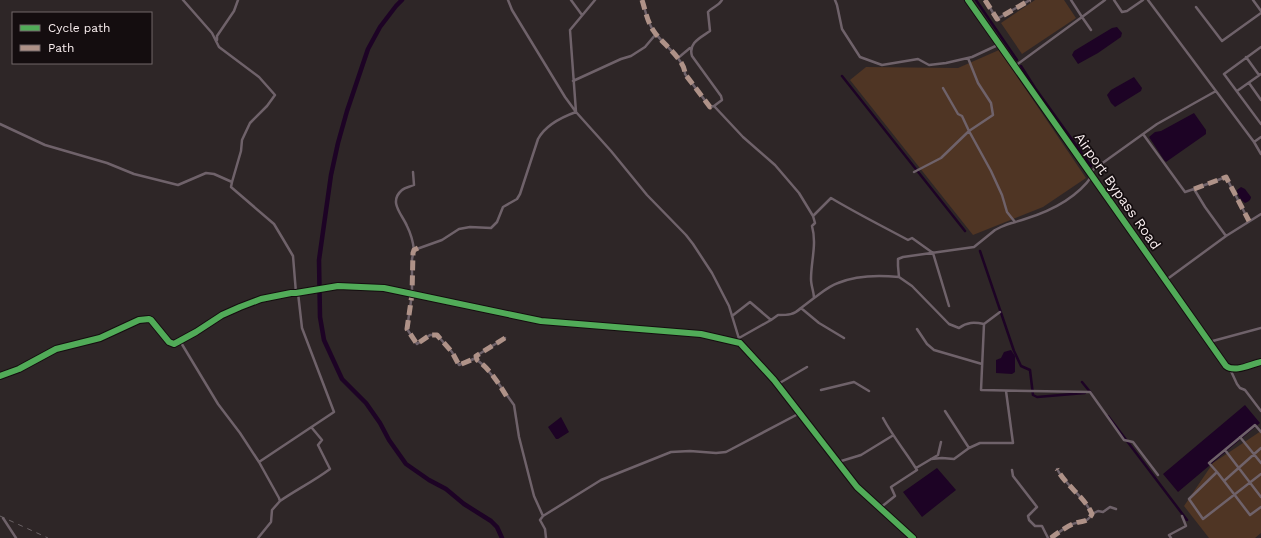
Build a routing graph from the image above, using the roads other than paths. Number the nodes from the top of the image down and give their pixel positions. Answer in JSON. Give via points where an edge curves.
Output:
{"nodes":[{"id":1,"x":183,"y":0,"type":"edge"},
{"id":2,"x":238,"y":0,"type":"edge"},
{"id":3,"x":508,"y":0,"type":"edge"},
{"id":4,"x":571,"y":0,"type":"edge"},
{"id":5,"x":595,"y":0,"type":"edge"},
{"id":6,"x":642,"y":0,"type":"edge"},
{"id":7,"x":722,"y":0,"type":"edge"},
{"id":8,"x":835,"y":0,"type":"edge"},
{"id":9,"x":968,"y":0,"type":"edge"},
{"id":10,"x":985,"y":0,"type":"edge"},
{"id":11,"x":1030,"y":0,"type":"edge"},
{"id":12,"x":1071,"y":0,"type":"edge"},
{"id":13,"x":1105,"y":0,"type":"edge"},
{"id":14,"x":1114,"y":0,"type":"edge"},
{"id":15,"x":1143,"y":0,"type":"edge"},
{"id":16,"x":1148,"y":0,"type":"edge"},
{"id":17,"x":1253,"y":0,"type":"edge"},
{"id":18,"x":1196,"y":7,"type":"dead end"},
{"id":19,"x":1261,"y":12,"type":"edge"},
{"id":20,"x":582,"y":15,"type":"junction"},
{"id":21,"x":1082,"y":16,"type":"junction"},
{"id":22,"x":1091,"y":30,"type":"dead end"},
{"id":23,"x":656,"y":34,"type":"junction"},
{"id":24,"x":216,"y":41,"type":"junction"},
{"id":25,"x":1000,"y":44,"type":"junction"},
{"id":26,"x":692,"y":46,"type":"junction"},
{"id":27,"x":1261,"y":46,"type":"edge"},
{"id":28,"x":1246,"y":57,"type":"junction"},
{"id":29,"x":678,"y":58,"type":"junction"},
{"id":30,"x":968,"y":58,"type":"junction"},
{"id":31,"x":1015,"y":66,"type":"junction"},
{"id":32,"x":1260,"y":76,"type":"edge"},
{"id":33,"x":573,"y":81,"type":"junction"},
{"id":34,"x":1249,"y":83,"type":"junction"},
{"id":35,"x":943,"y":88,"type":"dead end"},
{"id":36,"x":1216,"y":91,"type":"junction"},
{"id":37,"x":1237,"y":91,"type":"junction"},
{"id":38,"x":1261,"y":100,"type":"edge"},
{"id":39,"x":714,"y":106,"type":"junction"},
{"id":40,"x":576,"y":112,"type":"junction"},
{"id":41,"x":0,"y":124,"type":"edge"},
{"id":42,"x":1261,"y":124,"type":"edge"},
{"id":43,"x":969,"y":130,"type":"junction"},
{"id":44,"x":1143,"y":134,"type":"junction"},
{"id":45,"x":1261,"y":137,"type":"edge"},
{"id":46,"x":1254,"y":142,"type":"junction"},
{"id":47,"x":1261,"y":154,"type":"edge"},
{"id":48,"x":412,"y":172,"type":"dead end"},
{"id":49,"x":914,"y":172,"type":"dead end"},
{"id":50,"x":1090,"y":172,"type":"junction"},
{"id":51,"x":1092,"y":176,"type":"junction"},
{"id":52,"x":232,"y":182,"type":"junction"},
{"id":53,"x":1194,"y":188,"type":"junction"},
{"id":54,"x":1261,"y":214,"type":"edge"},
{"id":55,"x":813,"y":216,"type":"junction"},
{"id":56,"x":1015,"y":222,"type":"junction"},
{"id":57,"x":1249,"y":222,"type":"junction"},
{"id":58,"x":1226,"y":236,"type":"junction"},
{"id":59,"x":414,"y":250,"type":"junction"},
{"id":60,"x":933,"y":253,"type":"junction"},
{"id":61,"x":899,"y":277,"type":"junction"},
{"id":62,"x":1166,"y":280,"type":"junction"},
{"id":63,"x":297,"y":293,"type":"junction"},
{"id":64,"x":412,"y":294,"type":"junction"},
{"id":65,"x":814,"y":298,"type":"junction"},
{"id":66,"x":949,"y":306,"type":"dead end"},
{"id":67,"x":801,"y":308,"type":"junction"},
{"id":68,"x":1000,"y":312,"type":"dead end"},
{"id":69,"x":732,"y":316,"type":"junction"},
{"id":70,"x":771,"y":320,"type":"junction"},
{"id":71,"x":984,"y":324,"type":"junction"},
{"id":72,"x":1261,"y":328,"type":"edge"},
{"id":73,"x":918,"y":329,"type":"dead end"},
{"id":74,"x":505,"y":338,"type":"dead end"},
{"id":75,"x":739,"y":338,"type":"junction"},
{"id":76,"x":844,"y":338,"type":"dead end"},
{"id":77,"x":180,"y":341,"type":"junction"},
{"id":78,"x":1209,"y":342,"type":"junction"},
{"id":79,"x":740,"y":343,"type":"junction"},
{"id":80,"x":476,"y":358,"type":"junction"},
{"id":81,"x":1261,"y":362,"type":"edge"},
{"id":82,"x":982,"y":364,"type":"junction"},
{"id":83,"x":807,"y":367,"type":"dead end"},
{"id":84,"x":1230,"y":368,"type":"junction"},
{"id":85,"x":0,"y":376,"type":"edge"},
{"id":86,"x":778,"y":384,"type":"junction"},
{"id":87,"x":821,"y":390,"type":"dead end"},
{"id":88,"x":869,"y":391,"type":"dead end"},
{"id":89,"x":1006,"y":391,"type":"junction"},
{"id":90,"x":945,"y":411,"type":"dead end"},
{"id":91,"x":1261,"y":411,"type":"edge"},
{"id":92,"x":800,"y":413,"type":"junction"},
{"id":93,"x":883,"y":418,"type":"dead end"},
{"id":94,"x":312,"y":428,"type":"junction"},
{"id":95,"x":1261,"y":432,"type":"edge"},
{"id":96,"x":892,"y":436,"type":"junction"},
{"id":97,"x":1240,"y":437,"type":"junction"},
{"id":98,"x":941,"y":442,"type":"dead end"},
{"id":99,"x":968,"y":448,"type":"junction"},
{"id":100,"x":1261,"y":448,"type":"edge"},
{"id":101,"x":1224,"y":450,"type":"junction"},
{"id":102,"x":1254,"y":455,"type":"junction"},
{"id":103,"x":931,"y":460,"type":"junction"},
{"id":104,"x":259,"y":462,"type":"junction"},
{"id":105,"x":838,"y":462,"type":"junction"},
{"id":106,"x":1261,"y":463,"type":"edge"},
{"id":107,"x":916,"y":468,"type":"junction"},
{"id":108,"x":1239,"y":468,"type":"junction"},
{"id":109,"x":1056,"y":469,"type":"dead end"},
{"id":110,"x":1012,"y":470,"type":"dead end"},
{"id":111,"x":1217,"y":472,"type":"junction"},
{"id":112,"x":1261,"y":474,"type":"edge"},
{"id":113,"x":1158,"y":475,"type":"dead end"},
{"id":114,"x":1224,"y":481,"type":"junction"},
{"id":115,"x":1250,"y":483,"type":"junction"},
{"id":116,"x":1234,"y":495,"type":"junction"},
{"id":117,"x":1261,"y":497,"type":"edge"},
{"id":118,"x":280,"y":501,"type":"junction"},
{"id":119,"x":1261,"y":507,"type":"edge"},
{"id":120,"x":880,"y":508,"type":"junction"},
{"id":121,"x":1116,"y":509,"type":"dead end"},
{"id":122,"x":1092,"y":514,"type":"junction"},
{"id":123,"x":543,"y":516,"type":"junction"},
{"id":124,"x":1182,"y":516,"type":"dead end"},
{"id":125,"x":3,"y":518,"type":"dead end"},
{"id":126,"x":16,"y":538,"type":"edge"},
{"id":127,"x":258,"y":538,"type":"edge"},
{"id":128,"x":546,"y":538,"type":"edge"},
{"id":129,"x":913,"y":538,"type":"edge"},
{"id":130,"x":1048,"y":538,"type":"edge"},
{"id":131,"x":1051,"y":538,"type":"edge"},
{"id":132,"x":1171,"y":538,"type":"edge"}],
"edges":[{"from":1,"to":24,"type":"street","via":[[210,29]]},
{"from":2,"to":24,"type":"street"},
{"from":3,"to":40,"type":"street"},
{"from":4,"to":20,"type":"street"},
{"from":5,"to":20,"type":"street"},
{"from":6,"to":23,"type":"street"},
{"from":7,"to":26,"type":"street","via":[[708,12],[710,31]]},
{"from":8,"to":30,"type":"street","via":[[842,29],[860,57],[882,65],[918,59],[929,65]]},
{"from":9,"to":25,"type":"street","name":"Airport Bypass Road"},
{"from":10,"to":11,"type":"street","via":[[997,19]]},
{"from":12,"to":21,"type":"street"},
{"from":13,"to":21,"type":"street"},
{"from":14,"to":15,"type":"street","via":[[1122,12]]},
{"from":16,"to":36,"type":"street"},
{"from":17,"to":19,"type":"street"},
{"from":18,"to":19,"type":"street","via":[[1222,41]]},
{"from":20,"to":33,"type":"street","via":[[570,30]]},
{"from":21,"to":22,"type":"street"},
{"from":21,"to":31,"type":"street"},
{"from":23,"to":29,"type":"street"},
{"from":23,"to":33,"type":"street","via":[[645,47],[631,56]]},
{"from":24,"to":52,"type":"street","via":[[219,48],[259,77],[275,95],[250,123],[242,140]]},
{"from":25,"to":30,"type":"street"},
{"from":25,"to":31,"type":"street","name":"Airport Bypass Road"},
{"from":26,"to":29,"type":"street"},
{"from":26,"to":39,"type":"street","via":[[692,56],[721,96],[722,100]]},
{"from":27,"to":28,"type":"street"},
{"from":28,"to":32,"type":"street"},
{"from":28,"to":37,"type":"street","via":[[1224,74]]},
{"from":29,"to":39,"type":"street","via":[[696,89],[710,107]]},
{"from":30,"to":43,"type":"street","via":[[978,83],[991,103],[993,115]]},
{"from":31,"to":50,"type":"street","name":"Airport Bypass Road"},
{"from":32,"to":34,"type":"street"},
{"from":33,"to":40,"type":"street"},
{"from":34,"to":37,"type":"street"},
{"from":34,"to":38,"type":"street"},
{"from":35,"to":43,"type":"street"},
{"from":36,"to":44,"type":"street"},
{"from":36,"to":46,"type":"street"},
{"from":37,"to":42,"type":"street"},
{"from":39,"to":55,"type":"street","via":[[743,137],[775,165],[799,193]]},
{"from":40,"to":59,"type":"street","via":[[559,120],[540,135],[520,194],[517,199],[503,207],[495,225],[487,229],[459,229],[442,240]]},
{"from":40,"to":69,"type":"street","via":[[686,235],[712,272]]},
{"from":41,"to":52,"type":"street","via":[[45,145],[86,156],[134,174],[178,185],[206,173]]},
{"from":43,"to":49,"type":"street","via":[[941,158]]},
{"from":43,"to":56,"type":"street","via":[[991,171],[1007,212]]},
{"from":44,"to":50,"type":"street"},
{"from":44,"to":53,"type":"street","via":[[1185,192]]},
{"from":45,"to":46,"type":"street"},
{"from":46,"to":47,"type":"street"},
{"from":48,"to":59,"type":"street","via":[[414,185],[398,194],[396,208],[407,224]]},
{"from":50,"to":51,"type":"street","name":"Airport Bypass Road"},
{"from":51,"to":56,"type":"street","via":[[1088,183],[1059,205]]},
{"from":51,"to":62,"type":"street","name":"Airport Bypass Road"},
{"from":52,"to":63,"type":"street","via":[[231,187],[274,224],[293,256]]},
{"from":53,"to":57,"type":"street","via":[[1226,177]]},
{"from":53,"to":58,"type":"street"},
{"from":54,"to":57,"type":"street"},
{"from":55,"to":60,"type":"street","via":[[831,198],[908,240],[912,238]]},
{"from":55,"to":65,"type":"street","via":[[815,223],[812,226],[814,252],[811,281]]},
{"from":56,"to":60,"type":"street","via":[[995,230],[974,247]]},
{"from":57,"to":58,"type":"street"},
{"from":58,"to":62,"type":"street"},
{"from":59,"to":64,"type":"street"},
{"from":60,"to":61,"type":"street","via":[[898,259]]},
{"from":60,"to":66,"type":"street"},
{"from":61,"to":65,"type":"street","via":[[879,275],[837,283]]},
{"from":61,"to":71,"type":"street","via":[[912,286],[949,324],[959,328],[965,324]]},
{"from":62,"to":78,"type":"street","name":"Airport Bypass Road"},
{"from":63,"to":64,"type":"street","via":[[338,286],[384,288]]},
{"from":63,"to":77,"type":"street","via":[[261,299],[240,307]]},
{"from":63,"to":94,"type":"street","via":[[302,328],[334,412]]},
{"from":64,"to":79,"type":"street","via":[[541,321],[701,334]]},
{"from":64,"to":80,"type":"street","via":[[407,329],[416,343],[430,335],[436,335],[452,352],[459,365]]},
{"from":65,"to":67,"type":"street"},
{"from":67,"to":70,"type":"street","via":[[797,313],[778,315]]},
{"from":67,"to":76,"type":"street","via":[[819,323]]},
{"from":68,"to":71,"type":"street"},
{"from":69,"to":70,"type":"street","via":[[750,302]]},
{"from":69,"to":75,"type":"street"},
{"from":70,"to":75,"type":"street"},
{"from":71,"to":82,"type":"street"},
{"from":72,"to":78,"type":"street"},
{"from":73,"to":82,"type":"street","via":[[934,350]]},
{"from":74,"to":80,"type":"street"},
{"from":75,"to":79,"type":"street"},
{"from":77,"to":85,"type":"street","via":[[171,344],[151,320],[139,320],[100,338],[56,349]]},
{"from":77,"to":104,"type":"street","via":[[218,404]]},
{"from":78,"to":84,"type":"street","name":"Airport Bypass Road"},
{"from":79,"to":86,"type":"street"},
{"from":80,"to":123,"type":"street","via":[[514,405],[534,496]]},
{"from":81,"to":84,"type":"street"},
{"from":82,"to":89,"type":"street","via":[[981,390]]},
{"from":83,"to":86,"type":"street"},
{"from":84,"to":91,"type":"street","name":"Airport Bypass Road","via":[[1237,384]]},
{"from":86,"to":92,"type":"street"},
{"from":87,"to":88,"type":"street","via":[[854,382]]},
{"from":89,"to":99,"type":"street","via":[[1014,444],[980,443]]},
{"from":89,"to":113,"type":"street","via":[[1090,392],[1124,440],[1133,442]]},
{"from":90,"to":99,"type":"street"},
{"from":92,"to":105,"type":"street"},
{"from":92,"to":123,"type":"street","via":[[726,452],[671,452],[643,463],[601,480]]},
{"from":93,"to":96,"type":"street"},
{"from":94,"to":104,"type":"street"},
{"from":94,"to":118,"type":"street","via":[[322,440],[318,445],[330,469]]},
{"from":95,"to":97,"type":"street","via":[[1255,425]]},
{"from":96,"to":105,"type":"street","via":[[861,455]]},
{"from":96,"to":107,"type":"street"},
{"from":97,"to":101,"type":"street"},
{"from":97,"to":102,"type":"street"},
{"from":98,"to":103,"type":"street","via":[[938,455]]},
{"from":99,"to":103,"type":"street","via":[[954,459]]},
{"from":100,"to":102,"type":"street"},
{"from":101,"to":108,"type":"street"},
{"from":101,"to":111,"type":"street","via":[[1209,463]]},
{"from":102,"to":106,"type":"street"},
{"from":102,"to":108,"type":"street"},
{"from":103,"to":107,"type":"street"},
{"from":104,"to":118,"type":"street"},
{"from":105,"to":120,"type":"street","via":[[857,487]]},
{"from":107,"to":120,"type":"street","via":[[917,470],[891,487],[894,496]]},
{"from":108,"to":114,"type":"street"},
{"from":108,"to":115,"type":"street"},
{"from":109,"to":122,"type":"street","via":[[1084,500]]},
{"from":110,"to":130,"type":"street","via":[[1013,476],[1037,507],[1029,513],[1029,520],[1035,526],[1042,526]]},
{"from":111,"to":114,"type":"street"},
{"from":111,"to":116,"type":"street","via":[[1189,499],[1203,519]]},
{"from":112,"to":115,"type":"street"},
{"from":114,"to":116,"type":"street"},
{"from":115,"to":116,"type":"street"},
{"from":115,"to":117,"type":"street"},
{"from":116,"to":119,"type":"street","via":[[1250,515]]},
{"from":118,"to":127,"type":"street","via":[[272,510],[271,522]]},
{"from":120,"to":129,"type":"street"},
{"from":121,"to":122,"type":"street","via":[[1110,507],[1103,512]]},
{"from":122,"to":131,"type":"street","via":[[1090,519],[1076,522]]},
{"from":123,"to":128,"type":"street","via":[[540,520]]},
{"from":124,"to":132,"type":"street","via":[[1186,526],[1169,535]]},
{"from":125,"to":126,"type":"street"}]}
